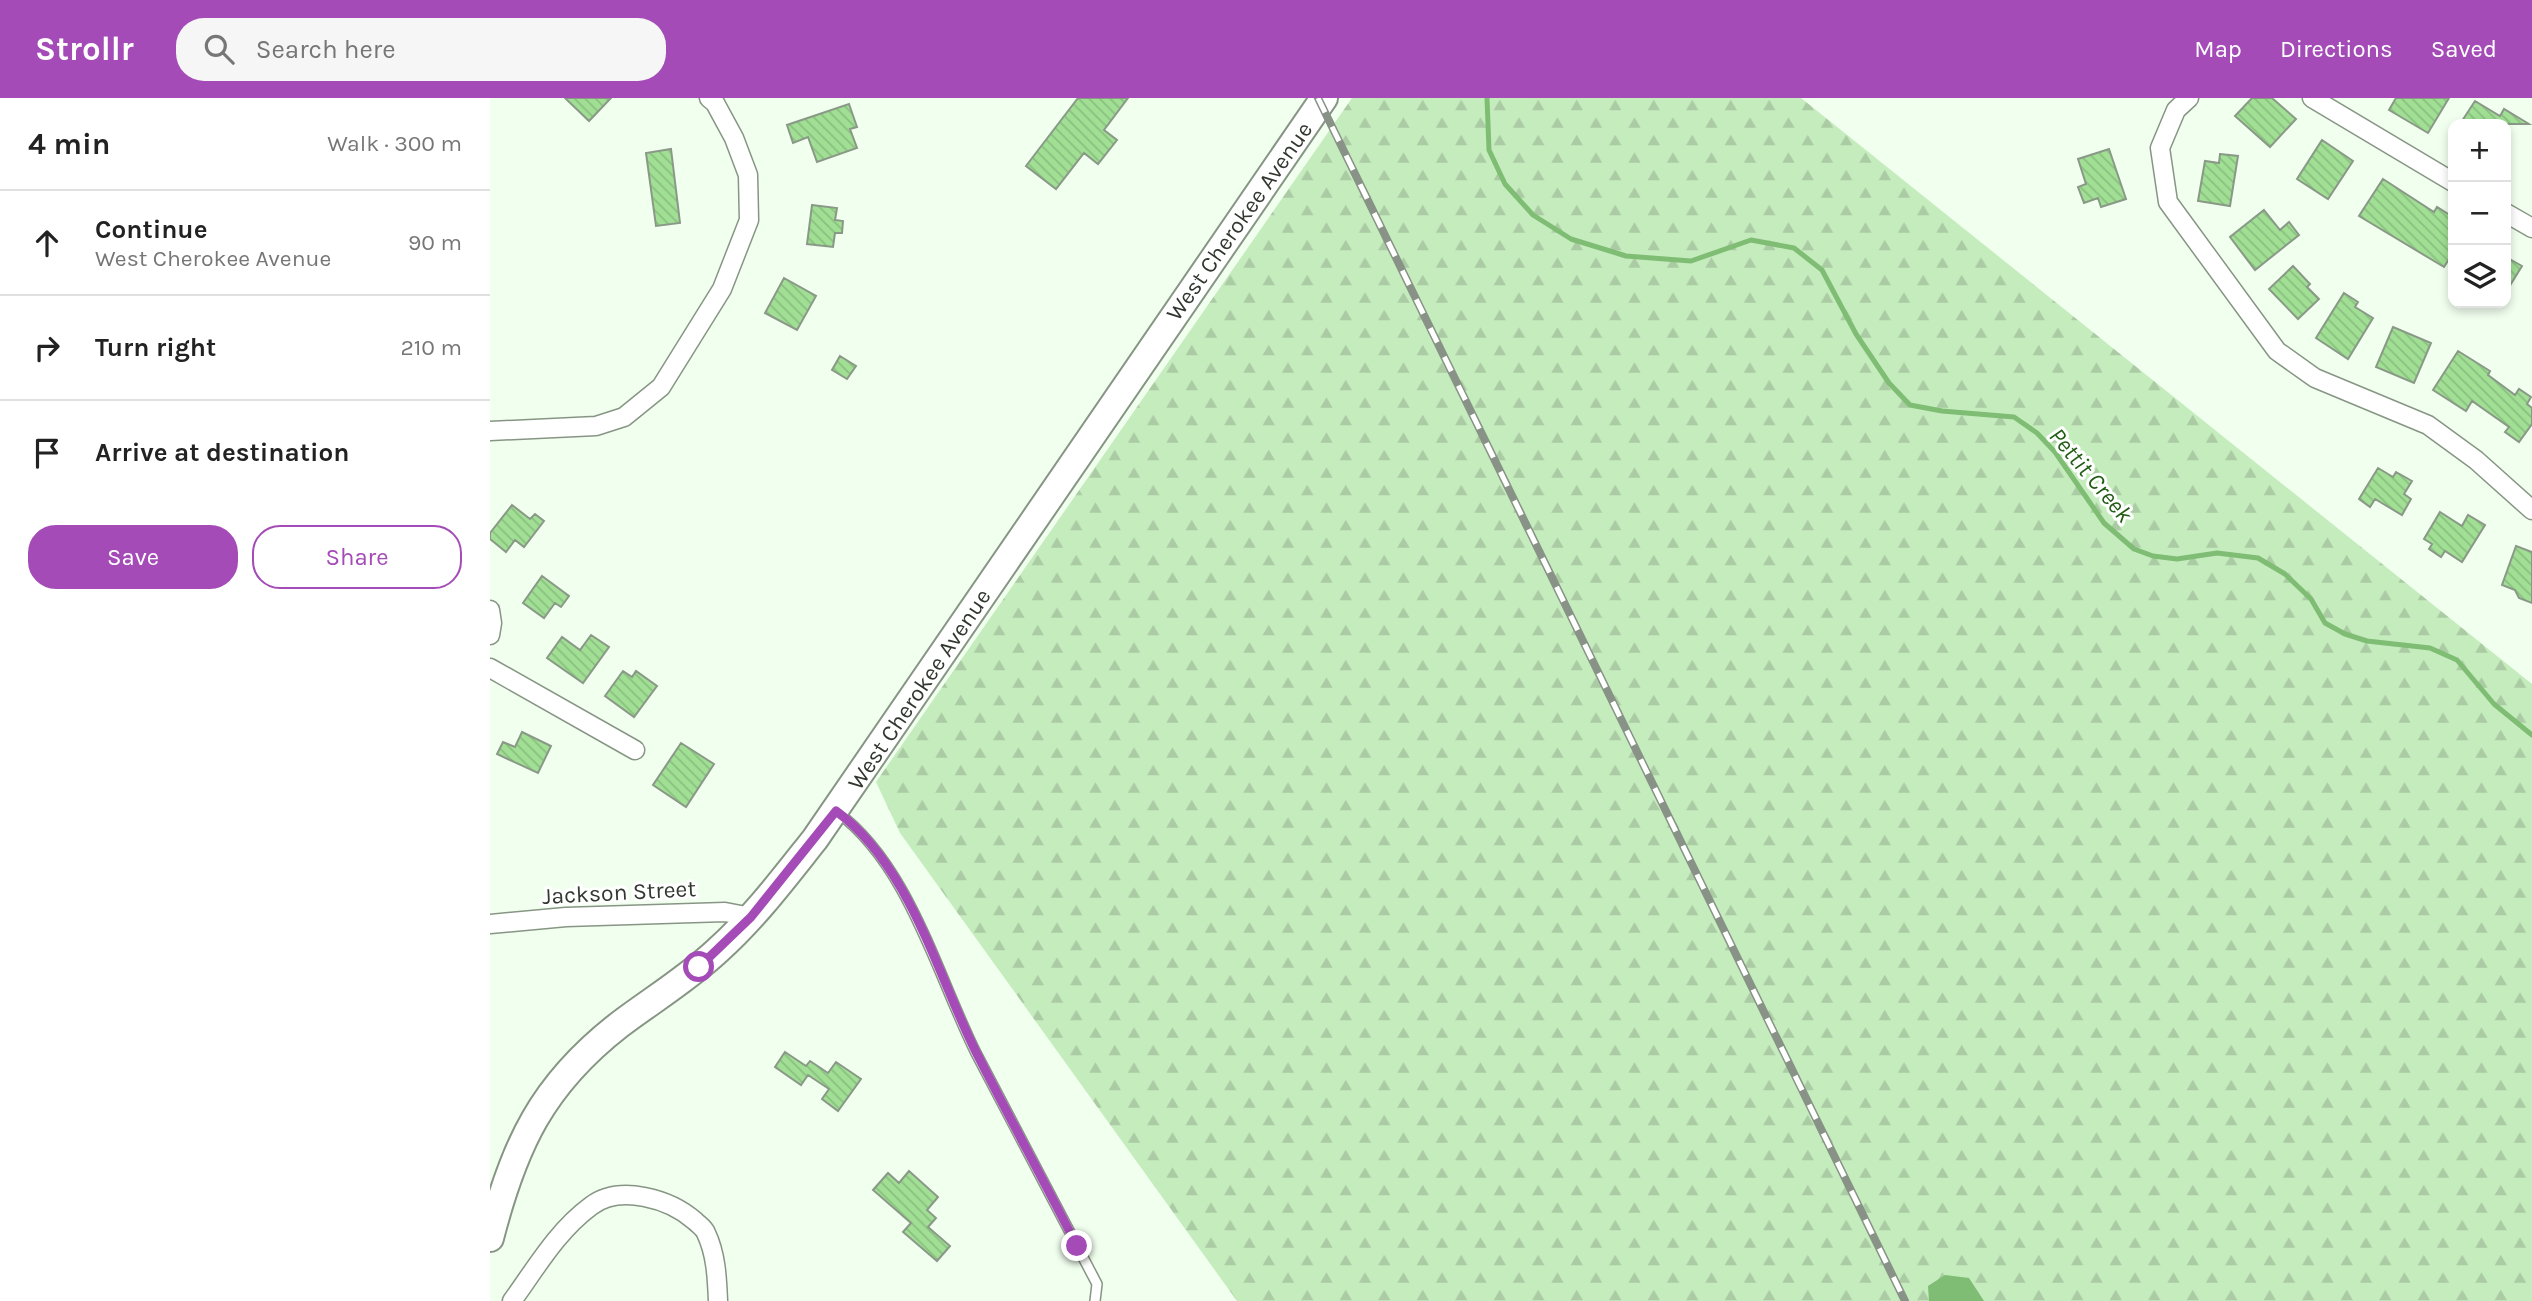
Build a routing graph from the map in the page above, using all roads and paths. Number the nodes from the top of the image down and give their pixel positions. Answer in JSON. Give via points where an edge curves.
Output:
{"nodes":[{"id":1,"x":709,"y":98,"type":"edge"},
{"id":2,"x":2189,"y":98,"type":"edge"},
{"id":3,"x":2312,"y":98,"type":"edge"},
{"id":4,"x":1322,"y":101,"type":"edge"},
{"id":5,"x":2448,"y":179,"type":"edge"},
{"id":6,"x":2511,"y":216,"type":"edge"},
{"id":7,"x":2532,"y":228,"type":"edge"},
{"id":8,"x":490,"y":431,"type":"edge"},
{"id":9,"x":2532,"y":510,"type":"edge"},
{"id":10,"x":490,"y":610,"type":"edge"},
{"id":11,"x":490,"y":635,"type":"edge"},
{"id":12,"x":490,"y":668,"type":"edge"},
{"id":13,"x":635,"y":750,"type":"dead end"},
{"id":14,"x":836,"y":811,"type":"junction"},
{"id":15,"x":751,"y":917,"type":"junction"},
{"id":16,"x":490,"y":924,"type":"edge"},
{"id":17,"x":490,"y":1238,"type":"edge"},
{"id":18,"x":512,"y":1301,"type":"edge"},
{"id":19,"x":718,"y":1301,"type":"edge"},
{"id":20,"x":1095,"y":1301,"type":"edge"}],
"edges":[{"from":1,"to":8,"type":"street","via":[[734,138],[748,175],[749,220],[722,289],[661,387],[624,417],[596,426]]},
{"from":2,"to":9,"type":"street","via":[[2176,110],[2160,148],[2168,202],[2277,351],[2315,378],[2428,425]]},
{"from":3,"to":5,"type":"street"},
{"from":4,"to":14,"type":"main road","name":"West Cherokee Avenue"},
{"from":6,"to":7,"type":"street"},
{"from":10,"to":11,"type":"street"},
{"from":12,"to":13,"type":"street"},
{"from":14,"to":15,"type":"main road","name":"West Cherokee Avenue"},
{"from":14,"to":20,"type":"lane","via":[[867,838],[902,891],[976,1051],[1097,1284]]},
{"from":15,"to":16,"type":"street","name":"Jackson Street","via":[[726,912]]},
{"from":15,"to":17,"type":"main road","name":"West Cherokee Avenue","via":[[716,952],[606,1036],[562,1078],[520,1143]]},
{"from":18,"to":19,"type":"street","via":[[566,1227],[593,1204],[620,1196],[656,1198],[681,1208],[705,1230],[716,1264]]}]}
